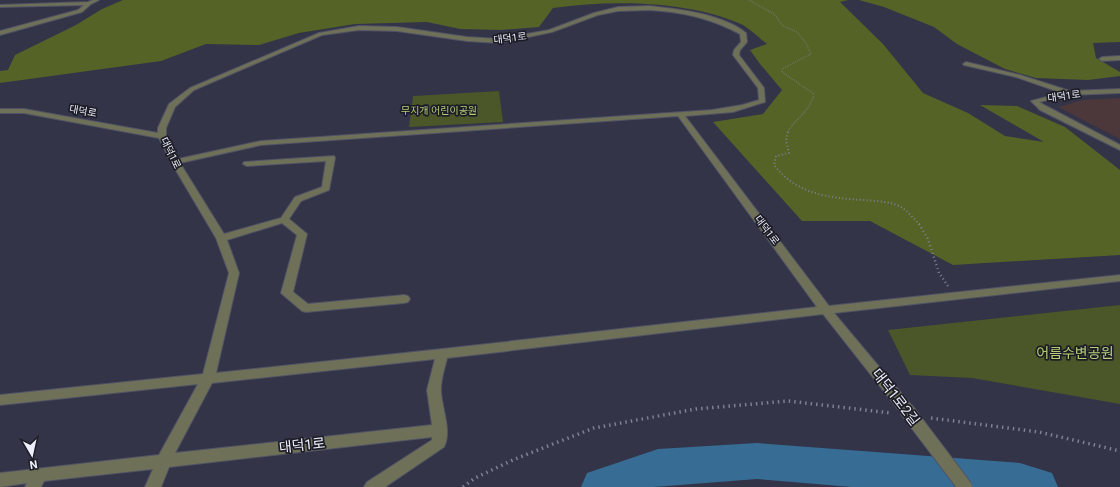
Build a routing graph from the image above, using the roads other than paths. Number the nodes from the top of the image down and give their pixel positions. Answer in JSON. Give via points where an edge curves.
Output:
{"nodes":[{"id":1,"x":97,"y":0,"type":"edge"},
{"id":2,"x":89,"y":3,"type":"junction"},
{"id":3,"x":0,"y":6,"type":"edge"},
{"id":4,"x":0,"y":33,"type":"edge"},
{"id":5,"x":1120,"y":58,"type":"edge"},
{"id":6,"x":1102,"y":59,"type":"dead end"},
{"id":7,"x":966,"y":64,"type":"dead end"},
{"id":8,"x":1120,"y":91,"type":"edge"},
{"id":9,"x":1069,"y":93,"type":"junction"},
{"id":10,"x":0,"y":111,"type":"edge"},
{"id":11,"x":680,"y":114,"type":"junction"},
{"id":12,"x":162,"y":136,"type":"junction"},
{"id":13,"x":1120,"y":148,"type":"edge"},
{"id":14,"x":175,"y":162,"type":"junction"},
{"id":15,"x":247,"y":164,"type":"dead end"},
{"id":16,"x":284,"y":220,"type":"junction"},
{"id":17,"x":221,"y":238,"type":"junction"},
{"id":18,"x":1120,"y":278,"type":"edge"},
{"id":19,"x":404,"y":299,"type":"dead end"},
{"id":20,"x":825,"y":309,"type":"junction"},
{"id":21,"x":442,"y":354,"type":"junction"},
{"id":22,"x":209,"y":377,"type":"junction"},
{"id":23,"x":0,"y":400,"type":"edge"},
{"id":24,"x":440,"y":430,"type":"junction"},
{"id":25,"x":164,"y":460,"type":"junction"},
{"id":26,"x":0,"y":480,"type":"edge"},
{"id":27,"x":37,"y":481,"type":"edge"},
{"id":28,"x":153,"y":487,"type":"edge"},
{"id":29,"x":372,"y":487,"type":"edge"},
{"id":30,"x":965,"y":487,"type":"edge"}],
"edges":[{"from":1,"to":2,"type":"street"},
{"from":2,"to":3,"type":"street"},
{"from":2,"to":4,"type":"street","via":[[80,11]]},
{"from":5,"to":6,"type":"street"},
{"from":7,"to":9,"type":"street","via":[[1003,71]]},
{"from":8,"to":9,"type":"street","name":"대덕1로"},
{"from":9,"to":13,"type":"street","name":"대덕1로","via":[[1034,101]]},
{"from":10,"to":12,"type":"street","name":"대덕로","via":[[24,111]]},
{"from":11,"to":12,"type":"street","name":"대덕1로","via":[[721,112],[750,107],[763,101],[761,88],[736,55],[744,42],[743,33],[722,22],[674,10],[618,9],[596,14],[550,31],[498,41],[467,40],[397,29],[359,28],[321,34],[192,89],[172,106],[162,128]]},
{"from":11,"to":14,"type":"street","via":[[261,143]]},
{"from":11,"to":20,"type":"street","name":"대덕1로"},
{"from":12,"to":14,"type":"street","name":"대덕1로"},
{"from":14,"to":17,"type":"street","name":"대덕1로"},
{"from":15,"to":16,"type":"street","via":[[331,158],[326,188],[298,199]]},
{"from":16,"to":17,"type":"street"},
{"from":16,"to":19,"type":"street","via":[[302,234],[287,293],[306,308]]},
{"from":17,"to":22,"type":"street","name":"대덕1로","via":[[234,272]]},
{"from":18,"to":20,"type":"street"},
{"from":20,"to":21,"type":"street"},
{"from":20,"to":30,"type":"street","name":"대덕1로2길","bridge":true,"via":[[900,412]]},
{"from":21,"to":22,"type":"street"},
{"from":21,"to":24,"type":"street","via":[[434,390]]},
{"from":22,"to":23,"type":"street"},
{"from":22,"to":25,"type":"street","name":"대덕1로"},
{"from":24,"to":25,"type":"street","name":"대덕1로"},
{"from":24,"to":29,"type":"street","via":[[440,443]]},
{"from":25,"to":27,"type":"street","name":"대덕1로"},
{"from":25,"to":28,"type":"street","name":"대덕1로"},
{"from":26,"to":27,"type":"street","name":"대덕1로"}]}
